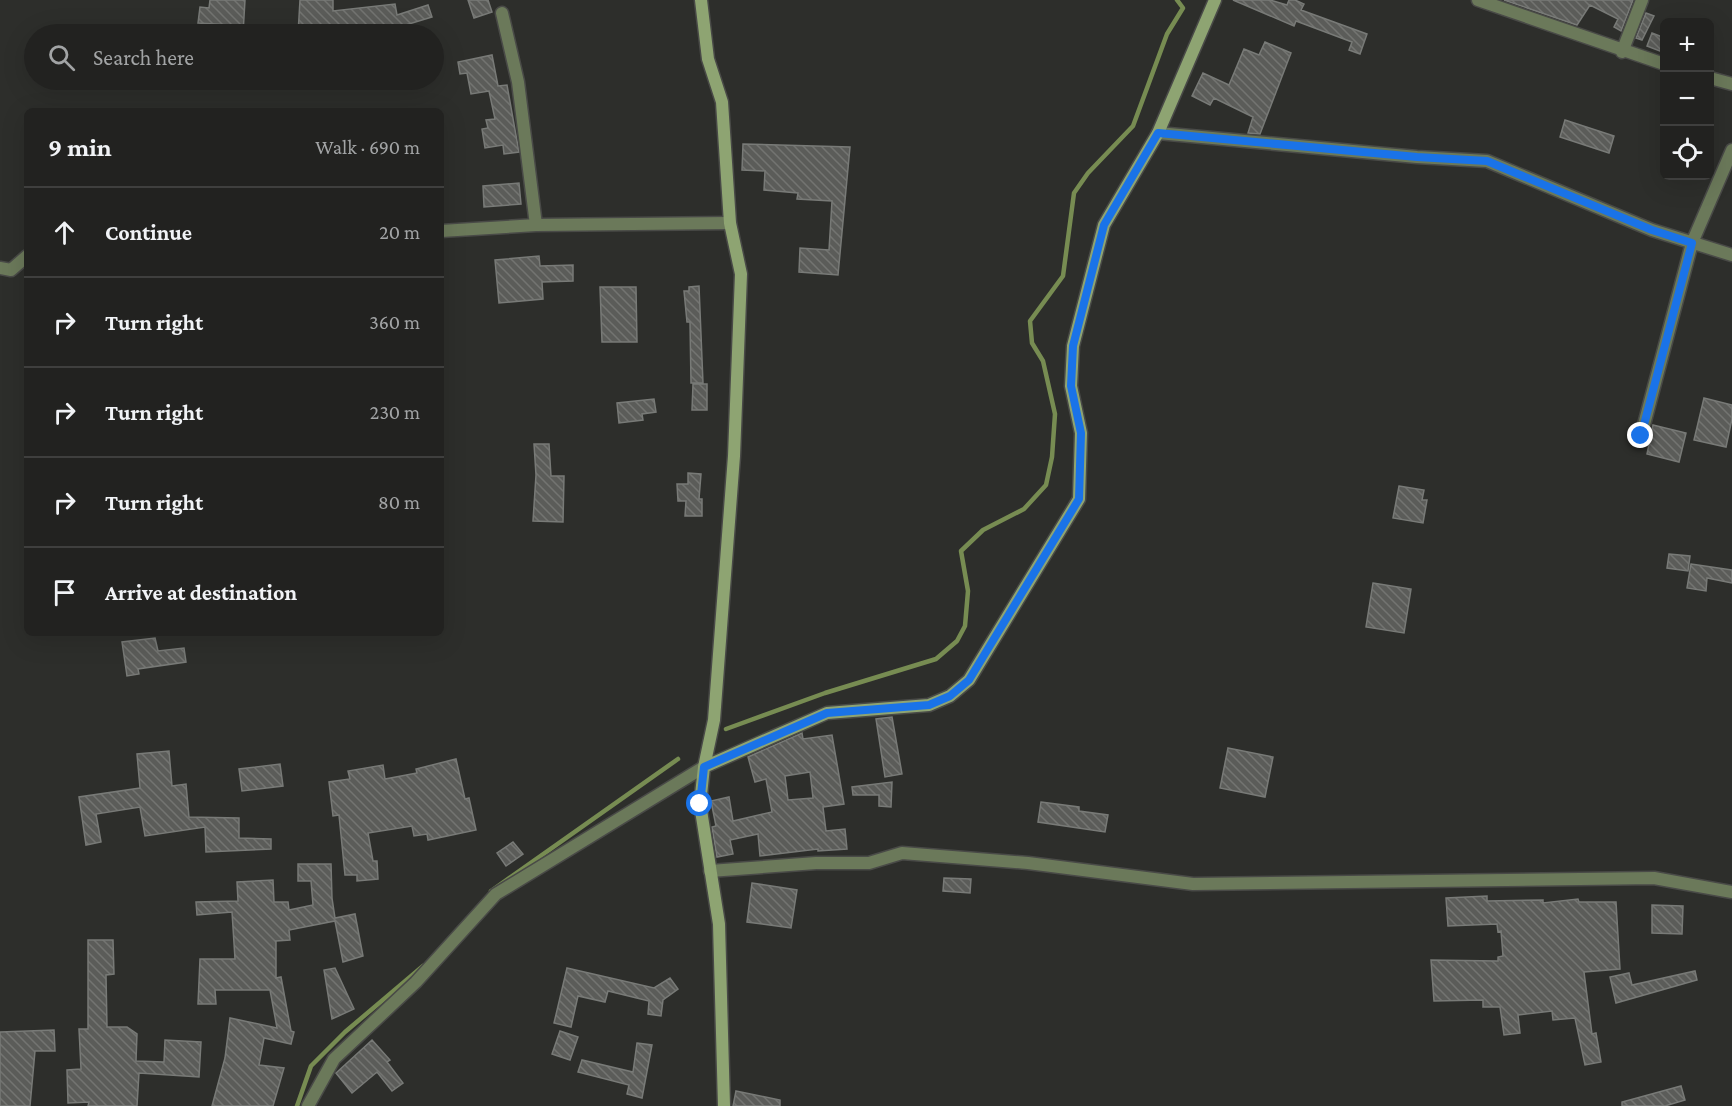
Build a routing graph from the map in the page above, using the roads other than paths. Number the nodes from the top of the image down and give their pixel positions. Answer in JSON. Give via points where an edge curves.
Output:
{"nodes":[{"id":1,"x":702,"y":0,"type":"edge"},
{"id":2,"x":1215,"y":0,"type":"edge"},
{"id":3,"x":1478,"y":0,"type":"edge"},
{"id":4,"x":1642,"y":0,"type":"edge"},
{"id":5,"x":502,"y":13,"type":"dead end"},
{"id":6,"x":1622,"y":52,"type":"junction"},
{"id":7,"x":1660,"y":63,"type":"edge"},
{"id":8,"x":1714,"y":79,"type":"edge"},
{"id":9,"x":1732,"y":84,"type":"edge"},
{"id":10,"x":1158,"y":133,"type":"junction"},
{"id":11,"x":1732,"y":150,"type":"edge"},
{"id":12,"x":730,"y":223,"type":"junction"},
{"id":13,"x":536,"y":225,"type":"junction"},
{"id":14,"x":444,"y":231,"type":"edge"},
{"id":15,"x":1692,"y":243,"type":"junction"},
{"id":16,"x":1732,"y":255,"type":"edge"},
{"id":17,"x":24,"y":259,"type":"edge"},
{"id":18,"x":0,"y":268,"type":"edge"},
{"id":19,"x":1641,"y":436,"type":"dead end"},
{"id":20,"x":704,"y":767,"type":"junction"},
{"id":21,"x":710,"y":871,"type":"junction"},
{"id":22,"x":1732,"y":892,"type":"edge"},
{"id":23,"x":308,"y":1106,"type":"edge"},
{"id":24,"x":724,"y":1106,"type":"edge"}],
"edges":[{"from":1,"to":12,"type":"street","via":[[708,59],[722,102]]},
{"from":2,"to":10,"type":"street"},
{"from":3,"to":6,"type":"street"},
{"from":4,"to":6,"type":"street"},
{"from":5,"to":13,"type":"street","via":[[519,81]]},
{"from":6,"to":7,"type":"street"},
{"from":8,"to":9,"type":"street"},
{"from":10,"to":15,"type":"street","via":[[1487,161]]},
{"from":10,"to":20,"type":"street","via":[[1104,225],[1073,346],[1071,386],[1081,433],[1079,499],[969,680],[950,696],[929,705],[827,713]]},
{"from":11,"to":15,"type":"street"},
{"from":12,"to":13,"type":"street"},
{"from":12,"to":20,"type":"street","via":[[741,274],[734,456],[714,720]]},
{"from":13,"to":14,"type":"street"},
{"from":15,"to":16,"type":"street"},
{"from":15,"to":19,"type":"street"},
{"from":17,"to":18,"type":"street","via":[[11,270]]},
{"from":20,"to":21,"type":"street","via":[[700,804]]},
{"from":20,"to":23,"type":"street","via":[[496,894],[416,982],[334,1059]]},
{"from":21,"to":22,"type":"street","via":[[868,862],[902,853],[1028,863],[1193,884],[1654,878]]},
{"from":21,"to":24,"type":"street","via":[[719,924]]}]}
